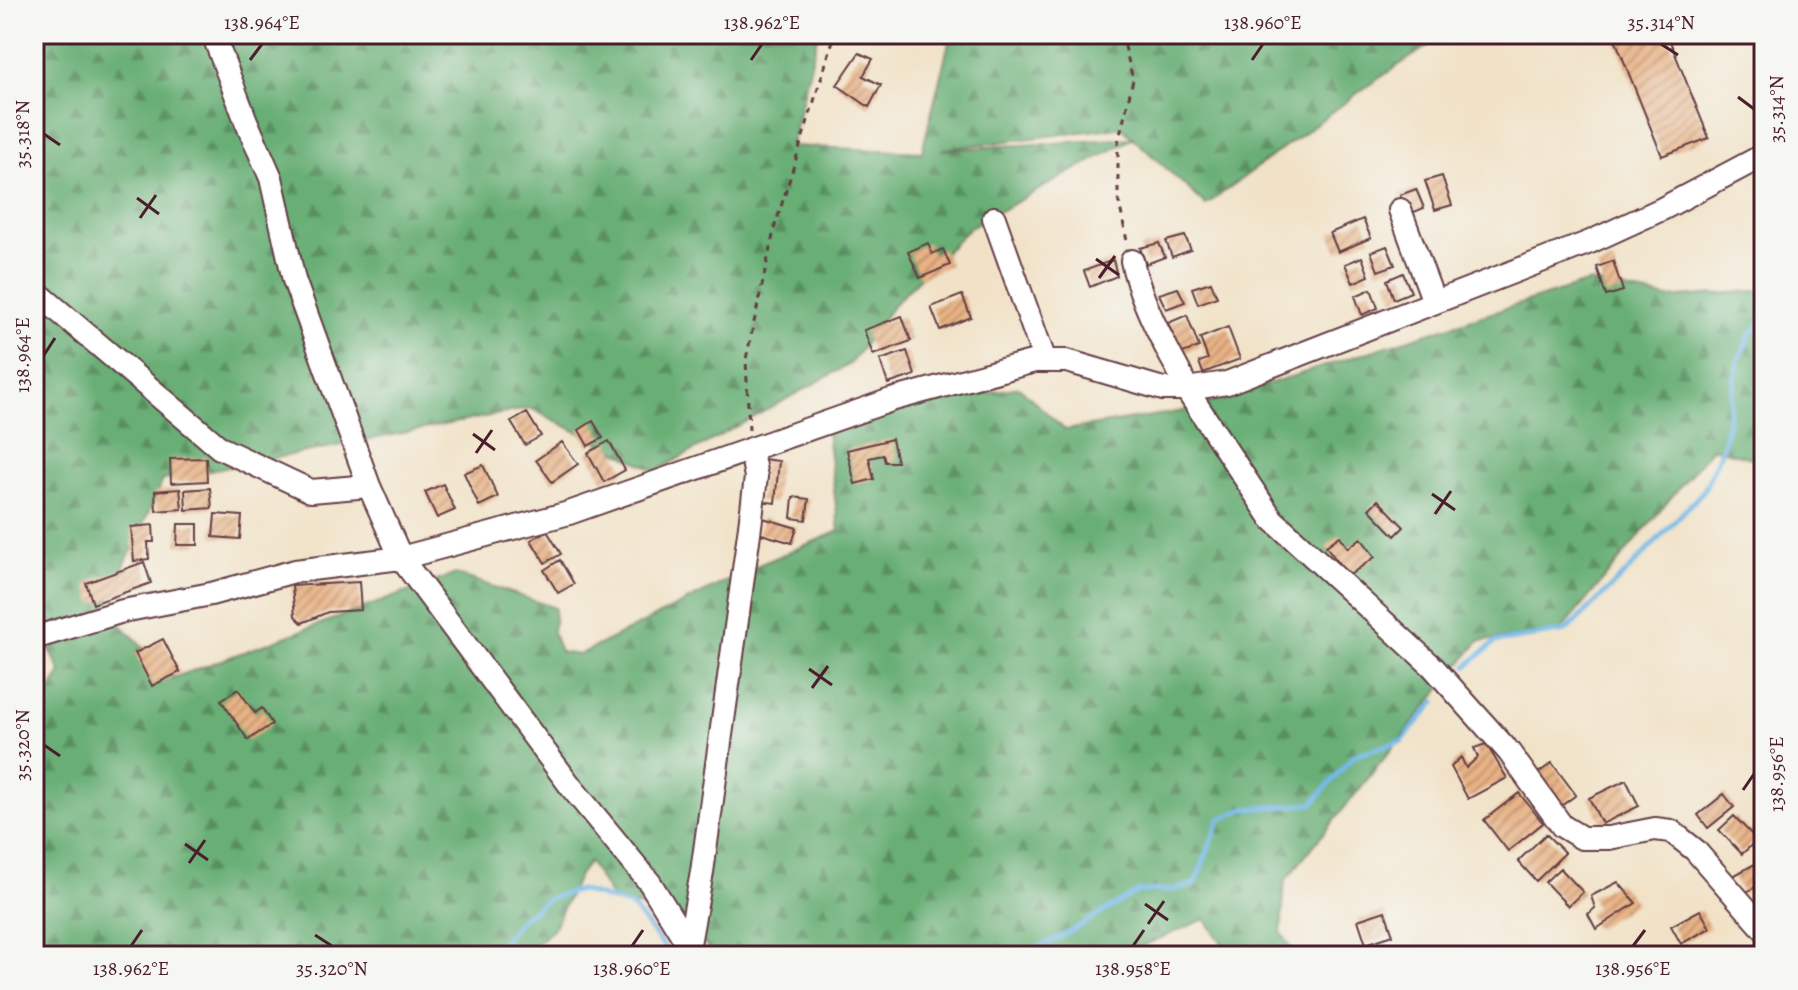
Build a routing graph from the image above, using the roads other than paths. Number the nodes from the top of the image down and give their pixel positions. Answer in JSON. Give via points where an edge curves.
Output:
{"nodes":[{"id":1,"x":213,"y":34,"type":"edge"},
{"id":2,"x":1764,"y":155,"type":"edge"},
{"id":3,"x":1400,"y":210,"type":"dead end"},
{"id":4,"x":994,"y":218,"type":"dead end"},
{"id":5,"x":1132,"y":261,"type":"road end"},
{"id":6,"x":34,"y":290,"type":"edge"},
{"id":7,"x":1434,"y":302,"type":"junction"},
{"id":8,"x":1045,"y":361,"type":"junction"},
{"id":9,"x":1186,"y":389,"type":"junction"},
{"id":10,"x":753,"y":461,"type":"road end"},
{"id":11,"x":369,"y":486,"type":"junction"},
{"id":12,"x":401,"y":558,"type":"junction"},
{"id":13,"x":34,"y":638,"type":"edge"},
{"id":14,"x":1760,"y":917,"type":"edge"},
{"id":15,"x":692,"y":950,"type":"edge"}],
"edges":[{"from":1,"to":11,"type":"street","via":[[271,178],[294,280]]},
{"from":2,"to":7,"type":"street","via":[[1604,235]]},
{"from":3,"to":7,"type":"street"},
{"from":4,"to":8,"type":"street"},
{"from":5,"to":9,"type":"street","via":[[1139,291]]},
{"from":6,"to":11,"type":"street","via":[[220,448],[311,491]]},
{"from":7,"to":9,"type":"street","via":[[1227,383]]},
{"from":8,"to":9,"type":"street","via":[[1067,361],[1163,389]]},
{"from":8,"to":12,"type":"street","via":[[891,400],[569,513]]},
{"from":9,"to":14,"type":"street","via":[[1272,519],[1433,667],[1509,752],[1562,826],[1582,838],[1671,831]]},
{"from":10,"to":15,"type":"street","via":[[750,526]]},
{"from":11,"to":12,"type":"street"},
{"from":12,"to":13,"type":"street","via":[[295,571],[123,611]]},
{"from":12,"to":15,"type":"street","via":[[572,788],[650,883]]}]}
